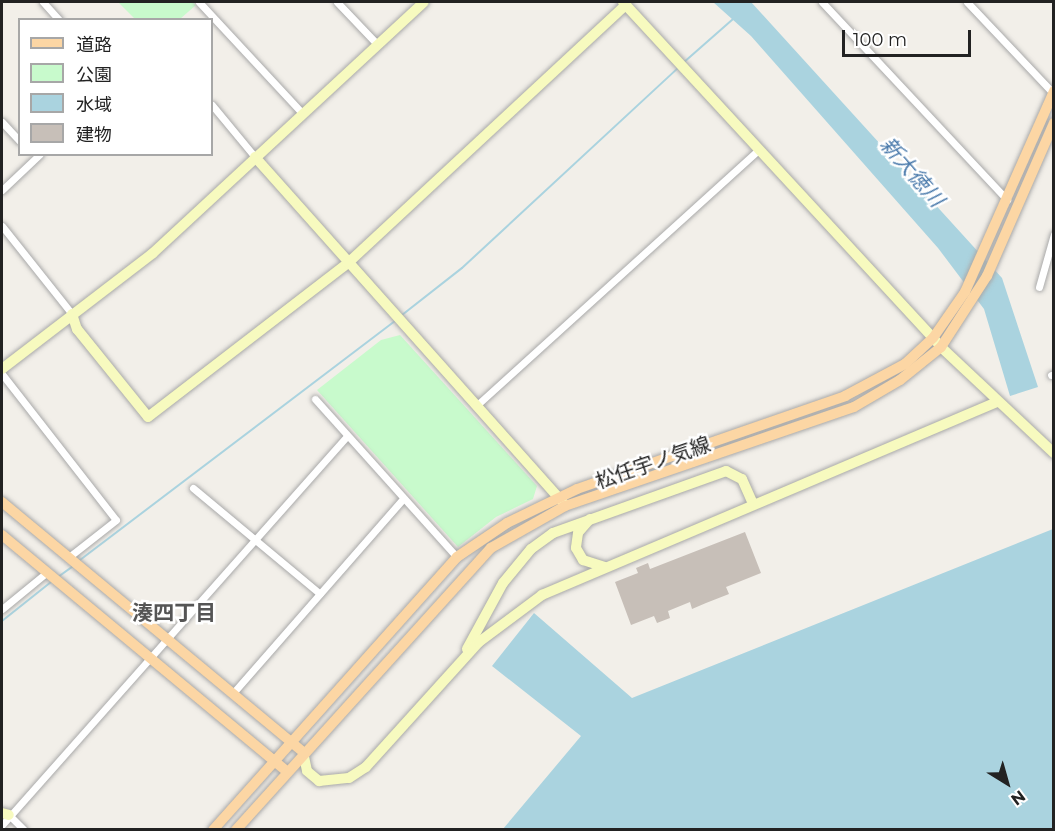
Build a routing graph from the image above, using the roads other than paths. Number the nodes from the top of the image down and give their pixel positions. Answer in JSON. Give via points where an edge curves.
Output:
{"nodes":[{"id":1,"x":43,"y":2,"type":"edge"},
{"id":2,"x":199,"y":2,"type":"edge"},
{"id":3,"x":338,"y":2,"type":"edge"},
{"id":4,"x":424,"y":2,"type":"edge"},
{"id":5,"x":822,"y":2,"type":"edge"},
{"id":6,"x":967,"y":2,"type":"edge"},
{"id":7,"x":624,"y":3,"type":"edge"},
{"id":8,"x":57,"y":18,"type":"edge"},
{"id":9,"x":377,"y":44,"type":"junction"},
{"id":10,"x":1053,"y":93,"type":"edge"},
{"id":11,"x":213,"y":106,"type":"edge"},
{"id":12,"x":303,"y":114,"type":"junction"},
{"id":13,"x":2,"y":122,"type":"edge"},
{"id":14,"x":1053,"y":123,"type":"edge"},
{"id":15,"x":18,"y":139,"type":"edge"},
{"id":16,"x":759,"y":148,"type":"junction"},
{"id":17,"x":35,"y":156,"type":"edge"},
{"id":18,"x":255,"y":157,"type":"junction"},
{"id":19,"x":2,"y":190,"type":"edge"},
{"id":20,"x":1007,"y":200,"type":"junction"},
{"id":21,"x":2,"y":226,"type":"edge"},
{"id":22,"x":1053,"y":234,"type":"edge"},
{"id":23,"x":348,"y":263,"type":"junction"},
{"id":24,"x":1039,"y":287,"type":"dead end"},
{"id":25,"x":72,"y":314,"type":"junction"},
{"id":26,"x":933,"y":338,"type":"junction"},
{"id":27,"x":941,"y":347,"type":"junction"},
{"id":28,"x":2,"y":369,"type":"edge"},
{"id":29,"x":2,"y":374,"type":"edge"},
{"id":30,"x":315,"y":399,"type":"dead end"},
{"id":31,"x":997,"y":402,"type":"junction"},
{"id":32,"x":477,"y":405,"type":"junction"},
{"id":33,"x":347,"y":435,"type":"junction"},
{"id":34,"x":1053,"y":453,"type":"edge"},
{"id":35,"x":193,"y":488,"type":"dead end"},
{"id":36,"x":558,"y":497,"type":"junction"},
{"id":37,"x":403,"y":499,"type":"junction"},
{"id":38,"x":2,"y":502,"type":"edge"},
{"id":39,"x":753,"y":504,"type":"junction"},
{"id":40,"x":565,"y":506,"type":"junction"},
{"id":41,"x":592,"y":516,"type":"junction"},
{"id":42,"x":2,"y":535,"type":"edge"},
{"id":43,"x":254,"y":538,"type":"junction"},
{"id":44,"x":69,"y":557,"type":"junction"},
{"id":45,"x":457,"y":557,"type":"junction"},
{"id":46,"x":607,"y":567,"type":"junction"},
{"id":47,"x":46,"y":573,"type":"junction"},
{"id":48,"x":320,"y":594,"type":"junction"},
{"id":49,"x":2,"y":609,"type":"edge"},
{"id":50,"x":165,"y":638,"type":"junction"},
{"id":51,"x":150,"y":656,"type":"junction"},
{"id":52,"x":458,"y":665,"type":"junction"},
{"id":53,"x":233,"y":693,"type":"junction"},
{"id":54,"x":290,"y":740,"type":"junction"},
{"id":55,"x":303,"y":752,"type":"junction"},
{"id":56,"x":272,"y":760,"type":"junction"},
{"id":57,"x":286,"y":771,"type":"junction"},
{"id":58,"x":307,"y":771,"type":"junction"},
{"id":59,"x":5,"y":814,"type":"edge"},
{"id":60,"x":2,"y":825,"type":"edge"},
{"id":61,"x":24,"y":830,"type":"edge"},
{"id":62,"x":213,"y":830,"type":"edge"},
{"id":63,"x":236,"y":830,"type":"edge"}],
"edges":[{"from":1,"to":8,"type":"street"},
{"from":2,"to":12,"type":"street"},
{"from":3,"to":9,"type":"street"},
{"from":4,"to":9,"type":"street"},
{"from":5,"to":20,"type":"street"},
{"from":6,"to":10,"type":"street"},
{"from":7,"to":16,"type":"street"},
{"from":7,"to":23,"type":"street"},
{"from":9,"to":12,"type":"street"},
{"from":10,"to":20,"type":"main road","name":"松任宇ノ気線"},
{"from":11,"to":18,"type":"street"},
{"from":12,"to":18,"type":"street"},
{"from":13,"to":15,"type":"street"},
{"from":14,"to":27,"type":"main road","name":"松任宇ノ気線","via":[[998,252],[973,301]]},
{"from":16,"to":26,"type":"street"},
{"from":16,"to":32,"type":"street"},
{"from":17,"to":19,"type":"street"},
{"from":18,"to":23,"type":"street"},
{"from":18,"to":25,"type":"street","via":[[153,253]]},
{"from":20,"to":26,"type":"main road","name":"松任宇ノ気線","via":[[964,292]]},
{"from":21,"to":25,"type":"street"},
{"from":22,"to":24,"type":"street"},
{"from":23,"to":25,"type":"street","via":[[148,417],[77,329]]},
{"from":23,"to":32,"type":"street"},
{"from":25,"to":28,"type":"street"},
{"from":26,"to":27,"type":"street"},
{"from":26,"to":36,"type":"main road","name":"松任宇ノ気線","via":[[905,364],[845,396]]},
{"from":27,"to":31,"type":"street"},
{"from":27,"to":40,"type":"main road","name":"松任宇ノ気線","via":[[900,380],[854,407]]},
{"from":29,"to":44,"type":"street","via":[[116,520]]},
{"from":30,"to":33,"type":"street"},
{"from":31,"to":34,"type":"street"},
{"from":31,"to":39,"type":"street"},
{"from":32,"to":36,"type":"street"},
{"from":33,"to":37,"type":"street"},
{"from":33,"to":43,"type":"street"},
{"from":35,"to":43,"type":"street"},
{"from":36,"to":40,"type":"street"},
{"from":36,"to":45,"type":"main road","name":"松任宇ノ気線","via":[[507,523]]},
{"from":37,"to":45,"type":"street"},
{"from":37,"to":48,"type":"street"},
{"from":38,"to":44,"type":"main road"},
{"from":39,"to":41,"type":"street","via":[[742,479],[726,471]]},
{"from":39,"to":46,"type":"street"},
{"from":40,"to":55,"type":"main road","name":"松任宇ノ気線","via":[[514,533],[470,567]]},
{"from":41,"to":46,"type":"street","via":[[578,533],[576,548],[593,567]]},
{"from":41,"to":52,"type":"street","via":[[553,533],[515,566]]},
{"from":42,"to":47,"type":"main road"},
{"from":43,"to":48,"type":"street"},
{"from":43,"to":50,"type":"street"},
{"from":44,"to":50,"type":"main road"},
{"from":45,"to":54,"type":"main road","name":"松任宇ノ気線"},
{"from":46,"to":52,"type":"street","via":[[515,612]]},
{"from":47,"to":49,"type":"street"},
{"from":47,"to":51,"type":"main road"},
{"from":48,"to":53,"type":"street"},
{"from":50,"to":51,"type":"street"},
{"from":50,"to":53,"type":"main road"},
{"from":51,"to":56,"type":"main road"},
{"from":51,"to":59,"type":"street"},
{"from":52,"to":58,"type":"street","via":[[366,767],[349,778],[319,781]]},
{"from":53,"to":54,"type":"main road"},
{"from":54,"to":55,"type":"main road"},
{"from":54,"to":56,"type":"main road","name":"松任宇ノ気線"},
{"from":55,"to":57,"type":"main road","name":"松任宇ノ気線"},
{"from":55,"to":58,"type":"street"},
{"from":56,"to":57,"type":"main road"},
{"from":56,"to":62,"type":"main road","name":"松任宇ノ気線"},
{"from":57,"to":58,"type":"street"},
{"from":57,"to":63,"type":"main road","name":"松任宇ノ気線"},
{"from":59,"to":60,"type":"street"},
{"from":59,"to":61,"type":"street"}]}
